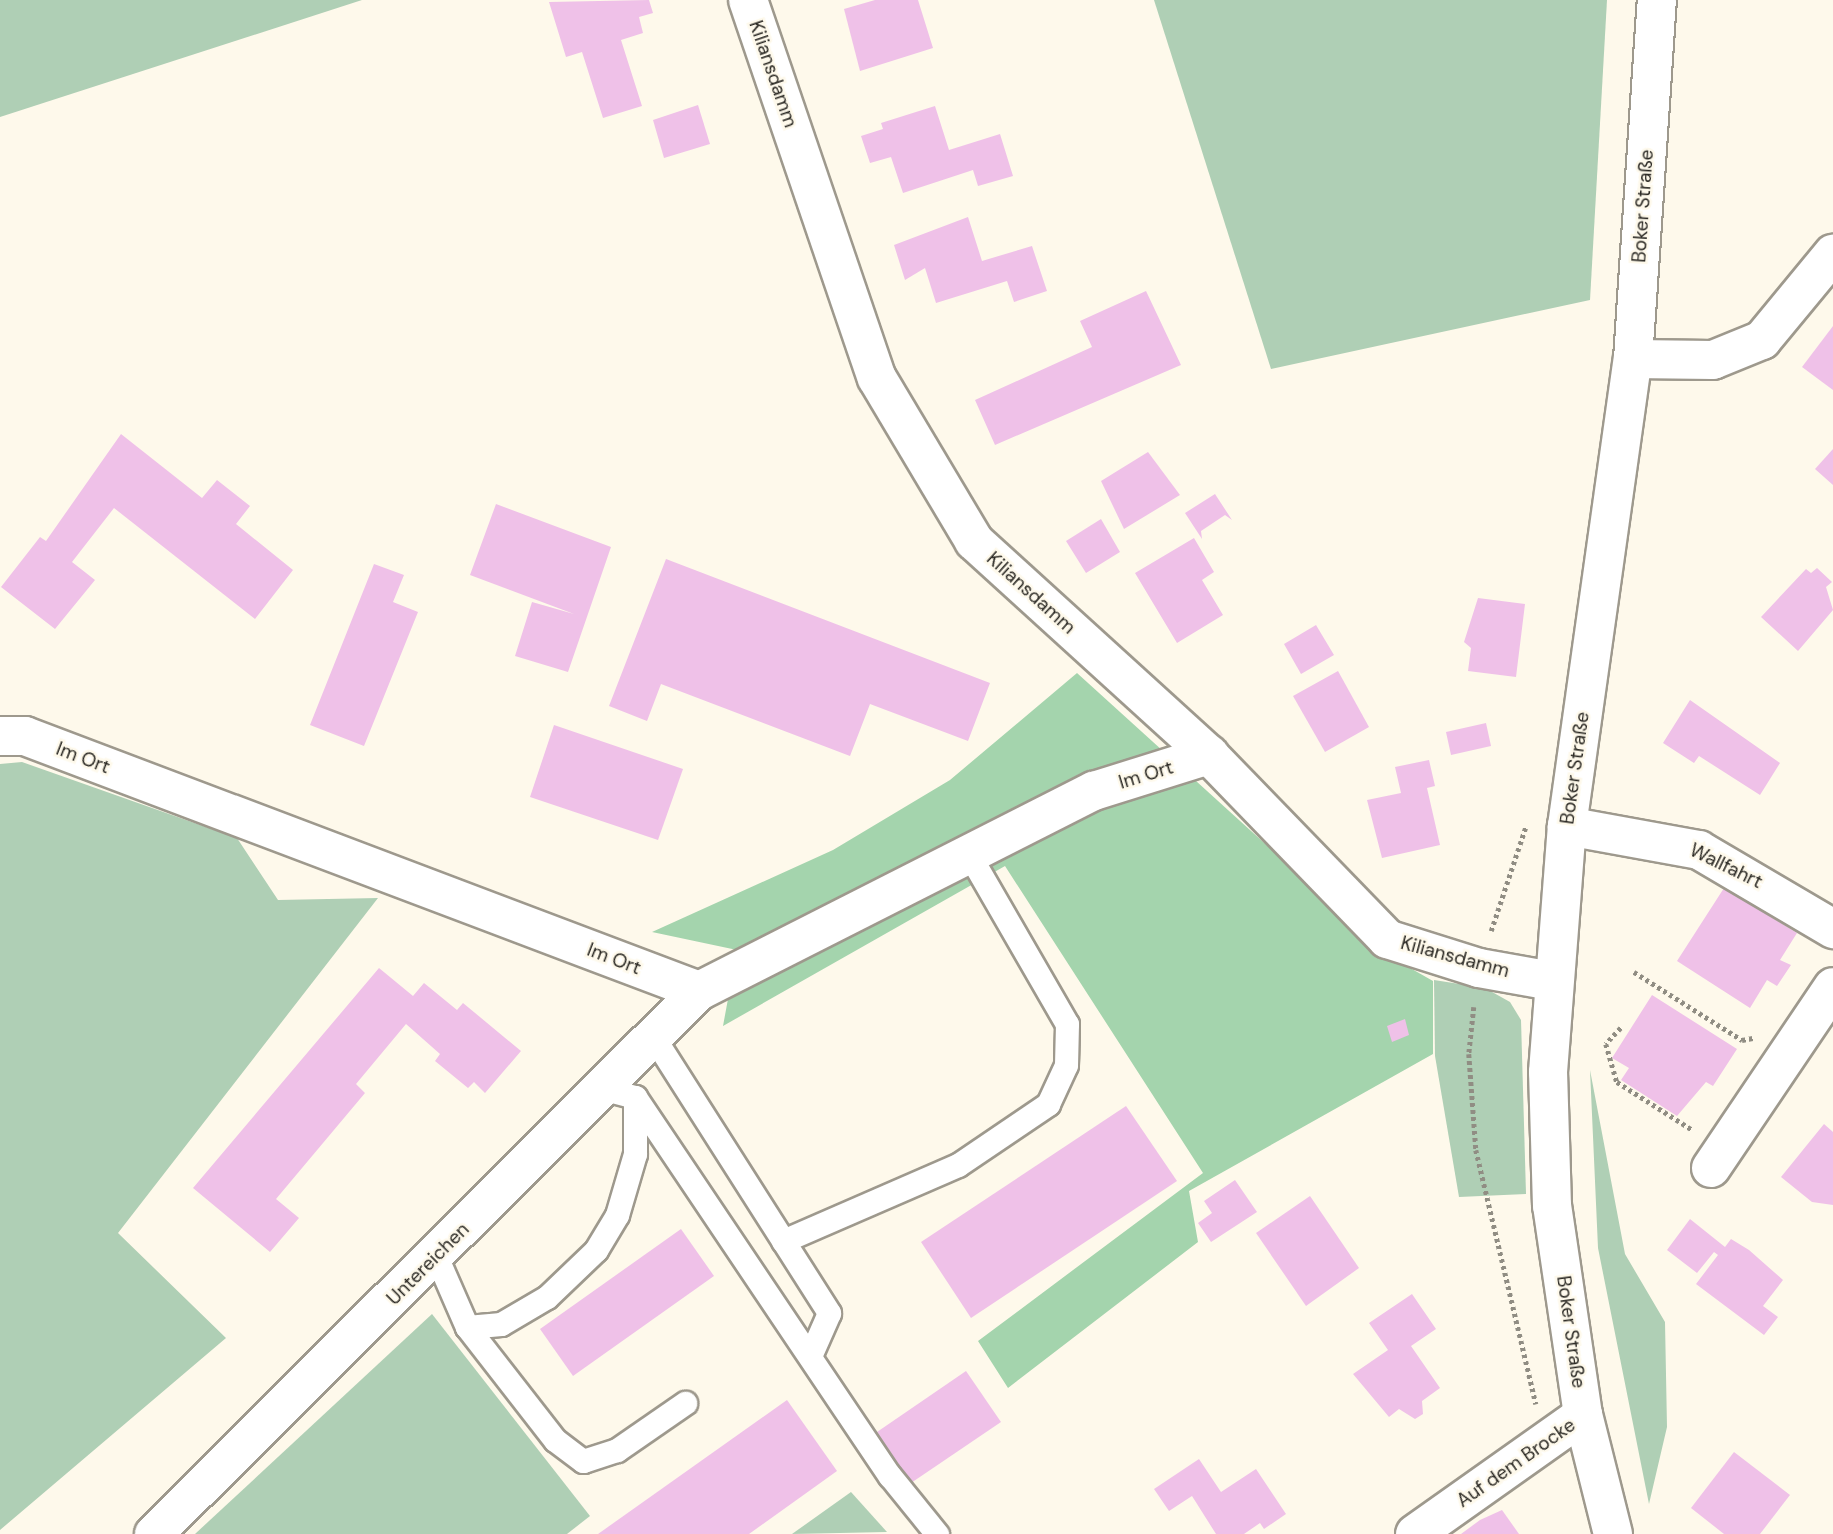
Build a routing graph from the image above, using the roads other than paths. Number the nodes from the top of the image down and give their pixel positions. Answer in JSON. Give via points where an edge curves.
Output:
{"nodes":[{"id":1,"x":748,"y":0,"type":"edge"},
{"id":2,"x":1657,"y":0,"type":"edge"},
{"id":3,"x":1833,"y":254,"type":"edge"},
{"id":4,"x":1633,"y":359,"type":"junction"},
{"id":5,"x":0,"y":736,"type":"edge"},
{"id":6,"x":1209,"y":755,"type":"junction"},
{"id":7,"x":1567,"y":826,"type":"junction"},
{"id":8,"x":970,"y":854,"type":"junction"},
{"id":9,"x":1833,"y":929,"type":"edge"},
{"id":10,"x":1552,"y":981,"type":"junction"},
{"id":11,"x":1833,"y":987,"type":"edge"},
{"id":12,"x":699,"y":991,"type":"junction"},
{"id":13,"x":654,"y":1038,"type":"junction"},
{"id":14,"x":620,"y":1093,"type":"junction"},
{"id":15,"x":1717,"y":1159,"type":"road end"},
{"id":16,"x":783,"y":1241,"type":"junction"},
{"id":17,"x":436,"y":1256,"type":"junction"},
{"id":18,"x":467,"y":1327,"type":"junction"},
{"id":19,"x":810,"y":1356,"type":"junction"},
{"id":20,"x":685,"y":1403,"type":"dead end"},
{"id":21,"x":1583,"y":1415,"type":"junction"},
{"id":22,"x":154,"y":1534,"type":"edge"},
{"id":23,"x":937,"y":1534,"type":"edge"},
{"id":24,"x":1415,"y":1534,"type":"edge"},
{"id":25,"x":1613,"y":1534,"type":"edge"}],
"edges":[{"from":1,"to":6,"type":"street","name":"Kiliansdamm","via":[[877,378],[974,541]]},
{"from":2,"to":4,"type":"street","name":"Boker Straße"},
{"from":3,"to":4,"type":"street","via":[[1762,340],[1713,360]]},
{"from":4,"to":7,"type":"street","name":"Boker Straße"},
{"from":5,"to":12,"type":"street","name":"Im Ort","via":[[25,736]]},
{"from":6,"to":8,"type":"street","name":"Im Ort","via":[[1094,791]]},
{"from":6,"to":10,"type":"street","name":"Kiliansdamm","via":[[1387,939],[1479,968]]},
{"from":7,"to":9,"type":"street","name":"Wallfahrt","via":[[1699,850]]},
{"from":7,"to":10,"type":"street","name":"Boker Straße"},
{"from":8,"to":12,"type":"street","name":"Im Ort"},
{"from":8,"to":16,"type":"lane","via":[[1067,1024],[1066,1065],[1048,1104],[958,1165]]},
{"from":10,"to":21,"type":"street","name":"Boker Straße","via":[[1551,1194]]},
{"from":11,"to":15,"type":"street"},
{"from":12,"to":13,"type":"street","name":"Untereichen"},
{"from":13,"to":14,"type":"street","name":"Untereichen"},
{"from":13,"to":16,"type":"lane"},
{"from":14,"to":17,"type":"street","name":"Untereichen"},
{"from":14,"to":18,"type":"lane","via":[[635,1154],[617,1215],[596,1250],[547,1297],[501,1324]]},
{"from":14,"to":19,"type":"lane"},
{"from":16,"to":19,"type":"lane","via":[[829,1313]]},
{"from":17,"to":18,"type":"lane"},
{"from":17,"to":22,"type":"street","name":"Untereichen"},
{"from":18,"to":20,"type":"lane","via":[[555,1440],[583,1461],[617,1450]]},
{"from":19,"to":23,"type":"lane","via":[[920,1520]]},
{"from":21,"to":24,"type":"street","name":"Auf dem Brocke"},
{"from":21,"to":25,"type":"street","name":"Boker Straße"}]}
